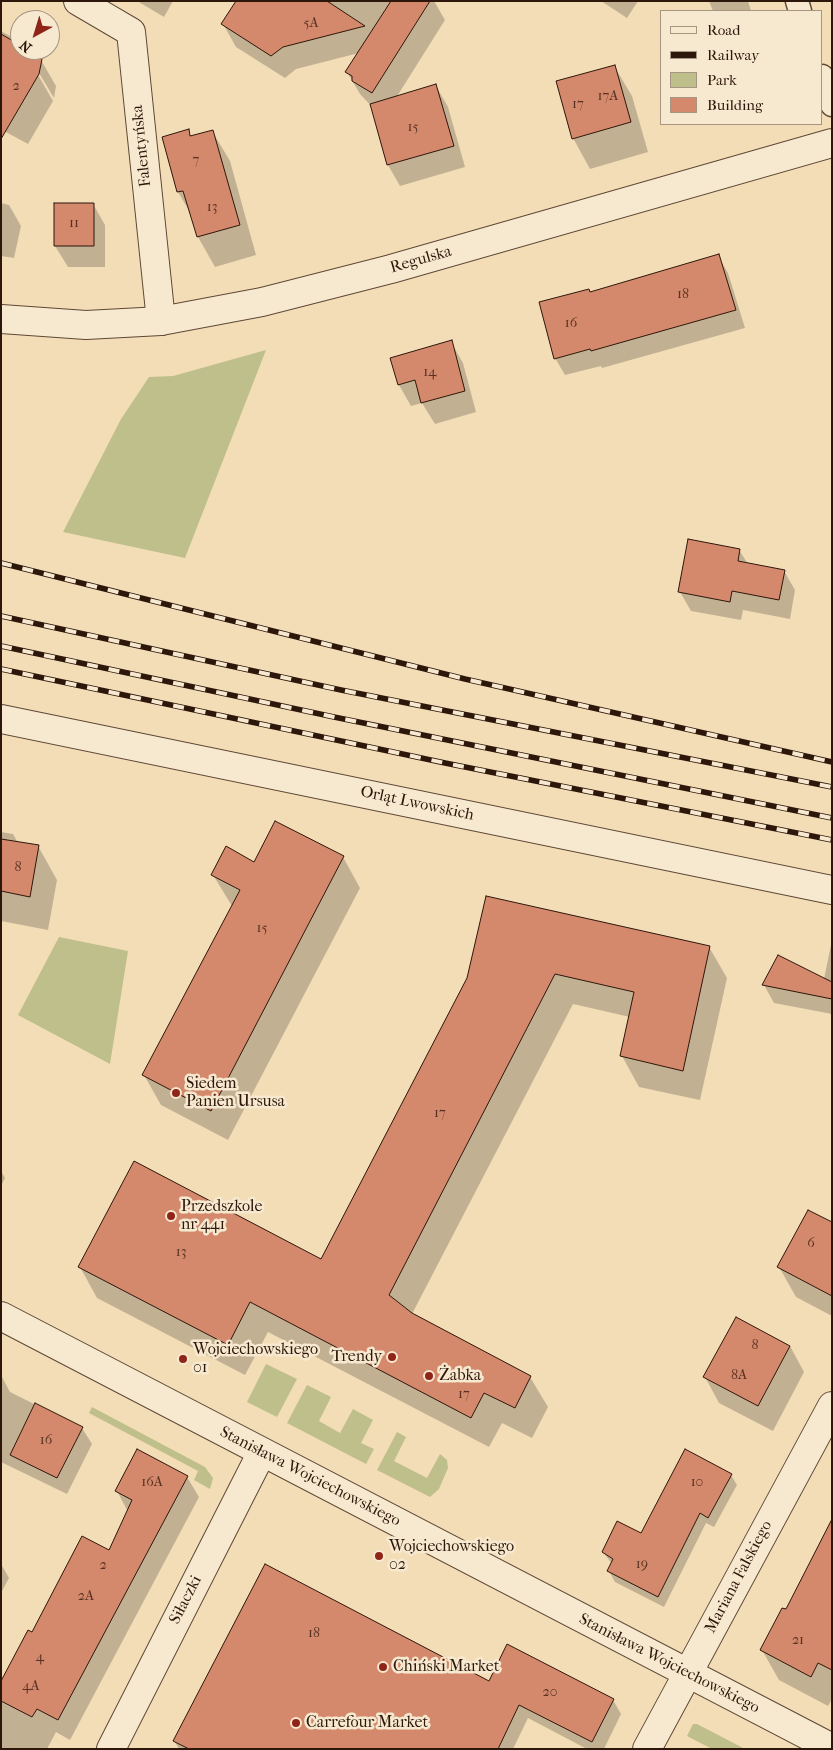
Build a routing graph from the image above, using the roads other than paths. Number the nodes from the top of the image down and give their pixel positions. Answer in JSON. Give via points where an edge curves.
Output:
{"nodes":[{"id":1,"x":78,"y":1,"type":"edge"},
{"id":2,"x":823,"y":79,"type":"edge"},
{"id":3,"x":832,"y":105,"type":"edge"},
{"id":4,"x":832,"y":143,"type":"edge"},
{"id":5,"x":1,"y":319,"type":"edge"},
{"id":6,"x":161,"y":321,"type":"junction"},
{"id":7,"x":1,"y":719,"type":"edge"},
{"id":8,"x":832,"y":890,"type":"edge"},
{"id":9,"x":1,"y":1316,"type":"edge"},
{"id":10,"x":832,"y":1406,"type":"edge"},
{"id":11,"x":262,"y":1452,"type":"junction"},
{"id":12,"x":688,"y":1673,"type":"junction"},
{"id":13,"x":832,"y":1748,"type":"edge"},
{"id":14,"x":111,"y":1749,"type":"edge"},
{"id":15,"x":647,"y":1749,"type":"edge"}],
"edges":[{"from":1,"to":6,"type":"street","name":"Falentyńska","via":[[131,32]]},
{"from":2,"to":3,"type":"lane"},
{"from":4,"to":6,"type":"street","name":"Regulska","via":[[392,269],[262,302]]},
{"from":5,"to":6,"type":"street","name":"Regulska","via":[[86,325]]},
{"from":7,"to":8,"type":"street","name":"Orląt Lwowskich"},
{"from":9,"to":11,"type":"street","name":"Stanisława Wojciechowskiego"},
{"from":10,"to":12,"type":"street","name":"Mariana Falskiego"},
{"from":11,"to":12,"type":"street","name":"Stanisława Wojciechowskiego"},
{"from":11,"to":14,"type":"street","name":"Siłaczki"},
{"from":12,"to":13,"type":"street","name":"Stanisława Wojciechowskiego"},
{"from":12,"to":15,"type":"street","name":"Mariana Falskiego"}]}
